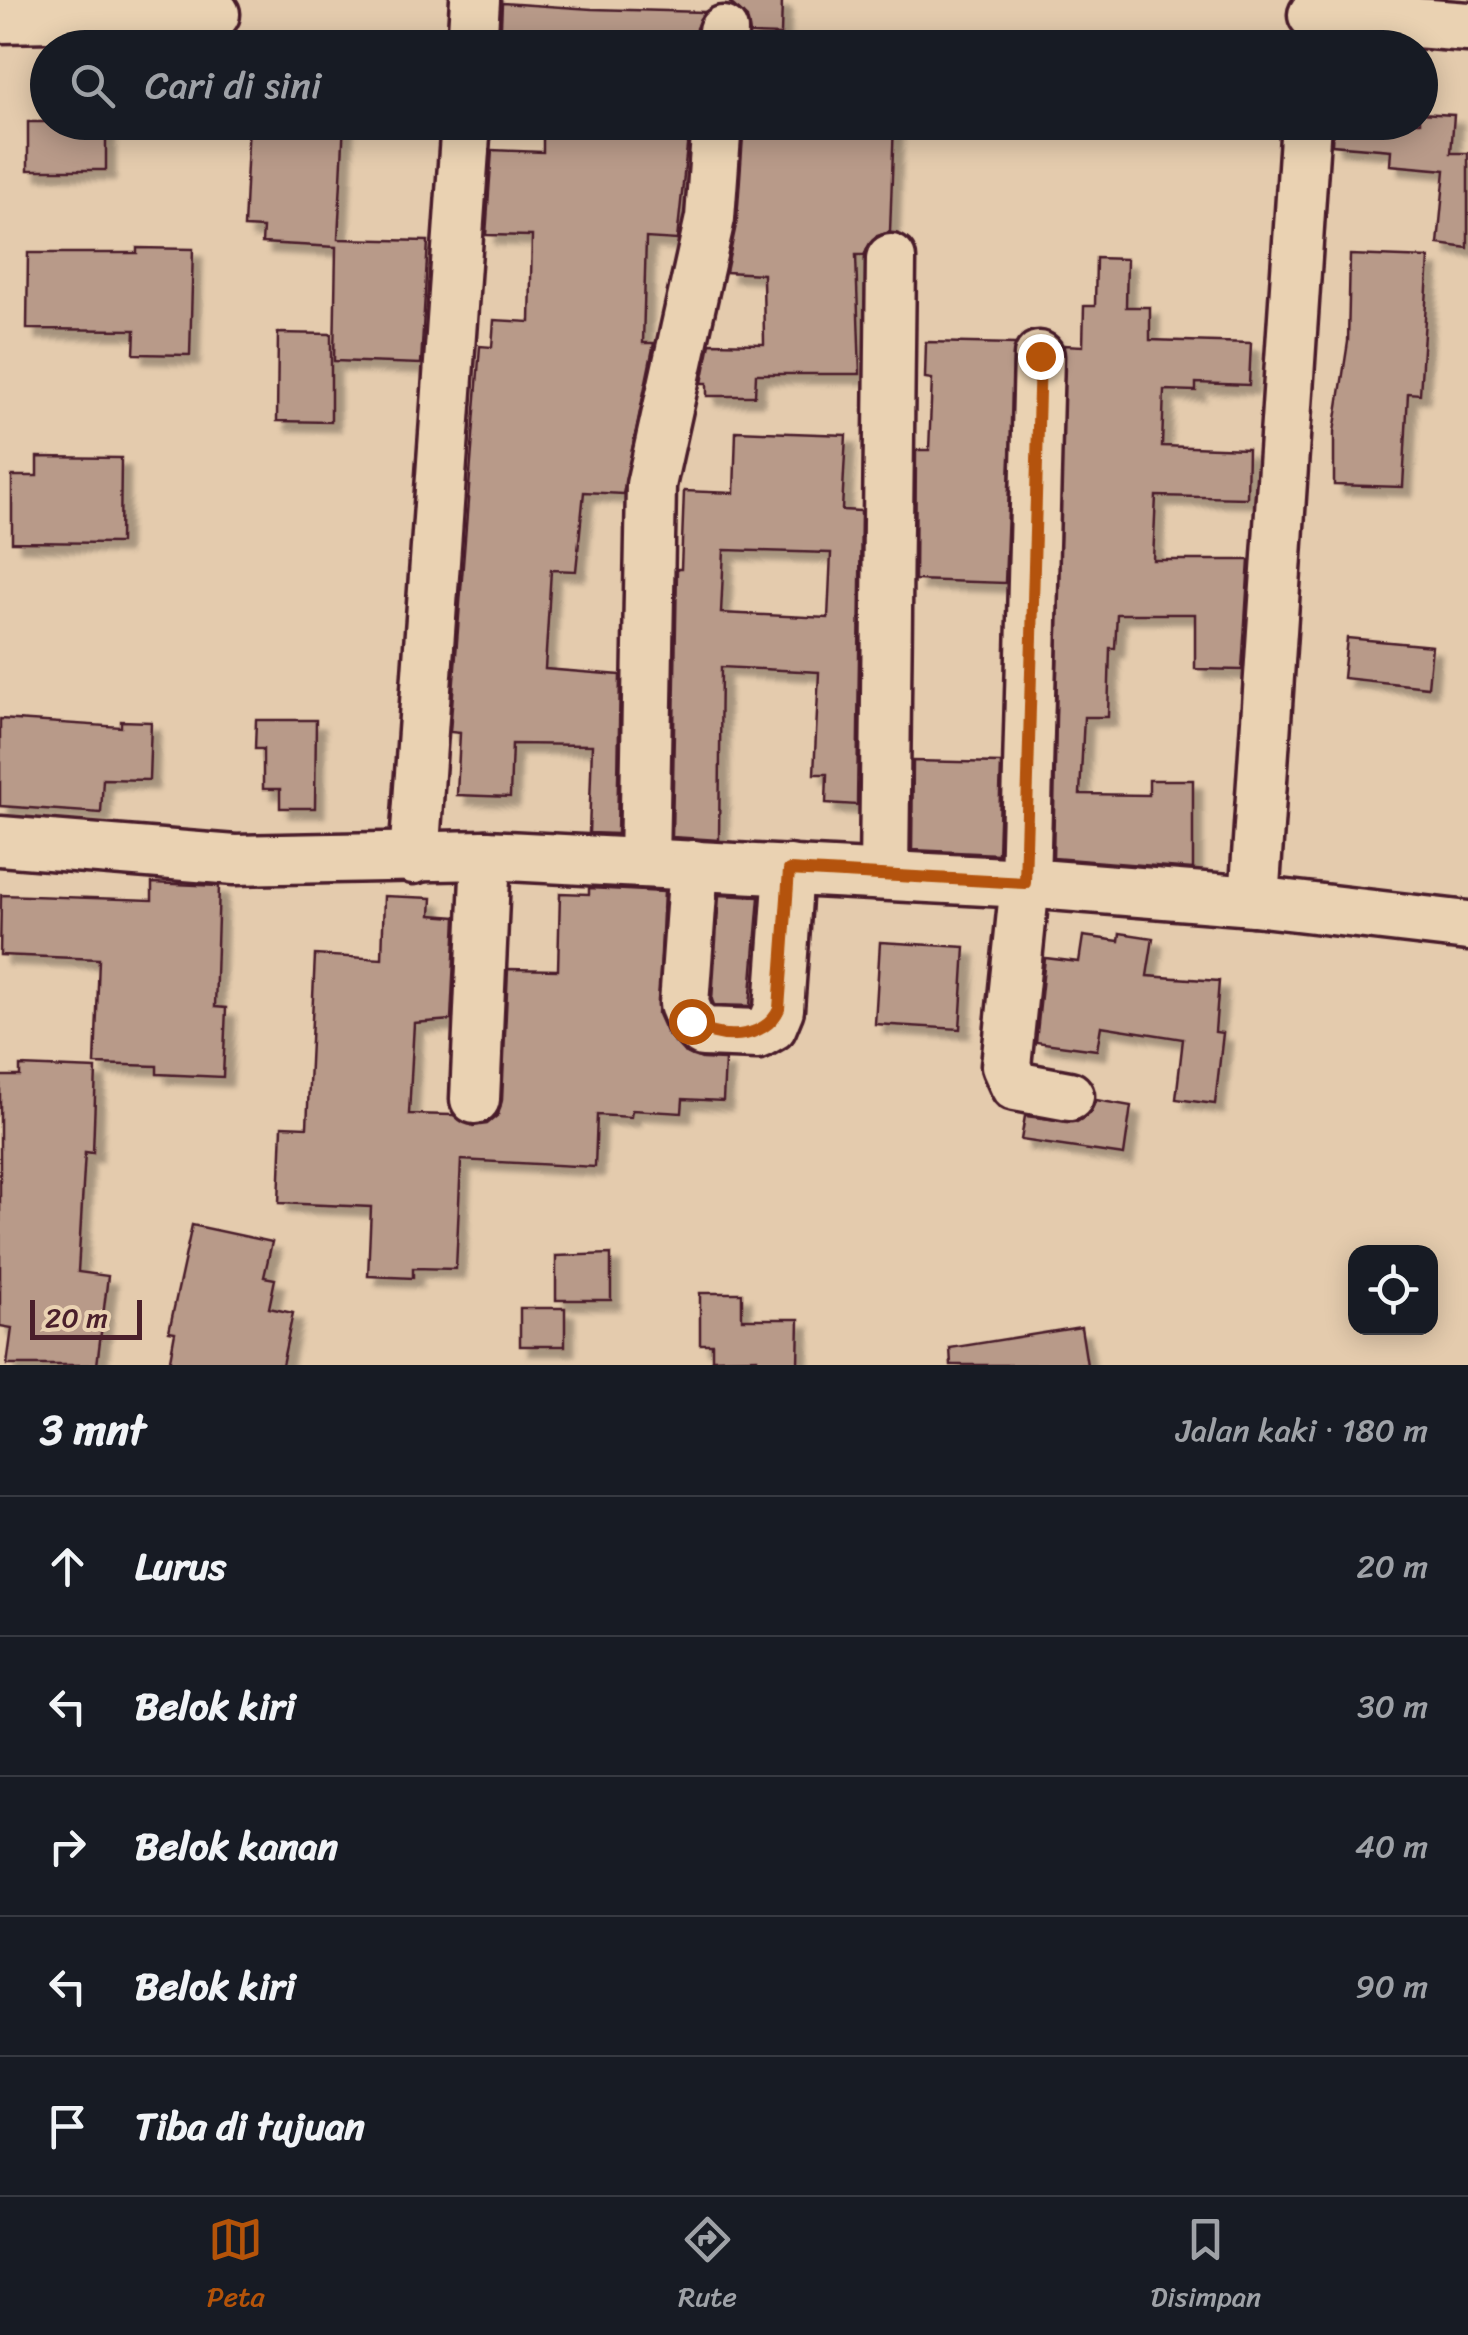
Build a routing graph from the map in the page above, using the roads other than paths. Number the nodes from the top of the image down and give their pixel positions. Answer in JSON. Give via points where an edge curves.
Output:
{"nodes":[{"id":1,"x":475,"y":0,"type":"edge"},
{"id":2,"x":215,"y":14,"type":"dead end"},
{"id":3,"x":0,"y":18,"type":"edge"},
{"id":4,"x":1312,"y":21,"type":"edge"},
{"id":5,"x":1468,"y":27,"type":"edge"},
{"id":6,"x":473,"y":30,"type":"edge"},
{"id":7,"x":465,"y":140,"type":"edge"},
{"id":8,"x":716,"y":140,"type":"edge"},
{"id":9,"x":1305,"y":140,"type":"edge"},
{"id":10,"x":891,"y":259,"type":"dead end"},
{"id":11,"x":1040,"y":356,"type":"dead end"},
{"id":12,"x":0,"y":842,"type":"edge"},
{"id":13,"x":486,"y":855,"type":"junction"},
{"id":14,"x":414,"y":859,"type":"junction"},
{"id":15,"x":644,"y":863,"type":"junction"},
{"id":16,"x":694,"y":866,"type":"junction"},
{"id":17,"x":789,"y":870,"type":"junction"},
{"id":18,"x":884,"y":876,"type":"junction"},
{"id":19,"x":1025,"y":883,"type":"junction"},
{"id":20,"x":1254,"y":902,"type":"junction"},
{"id":21,"x":1462,"y":925,"type":"edge"},
{"id":22,"x":1069,"y":1096,"type":"dead end"},
{"id":23,"x":475,"y":1099,"type":"dead end"}],
"edges":[{"from":1,"to":6,"type":"street"},
{"from":2,"to":3,"type":"street"},
{"from":4,"to":5,"type":"street"},
{"from":7,"to":14,"type":"street"},
{"from":8,"to":15,"type":"street","via":[[710,218],[651,484]]},
{"from":9,"to":20,"type":"street"},
{"from":10,"to":18,"type":"street"},
{"from":11,"to":19,"type":"street"},
{"from":12,"to":14,"type":"street","via":[[236,860]]},
{"from":13,"to":14,"type":"street"},
{"from":13,"to":15,"type":"street"},
{"from":13,"to":23,"type":"street"},
{"from":15,"to":16,"type":"street"},
{"from":16,"to":17,"type":"street"},
{"from":16,"to":17,"type":"street","via":[[684,1004],[703,1032],[758,1034],[772,1026],[779,1009]]},
{"from":17,"to":18,"type":"street"},
{"from":18,"to":19,"type":"street"},
{"from":19,"to":20,"type":"street"},
{"from":19,"to":22,"type":"street","via":[[1006,1066],[1009,1079],[1026,1091]]},
{"from":20,"to":21,"type":"street"}]}
